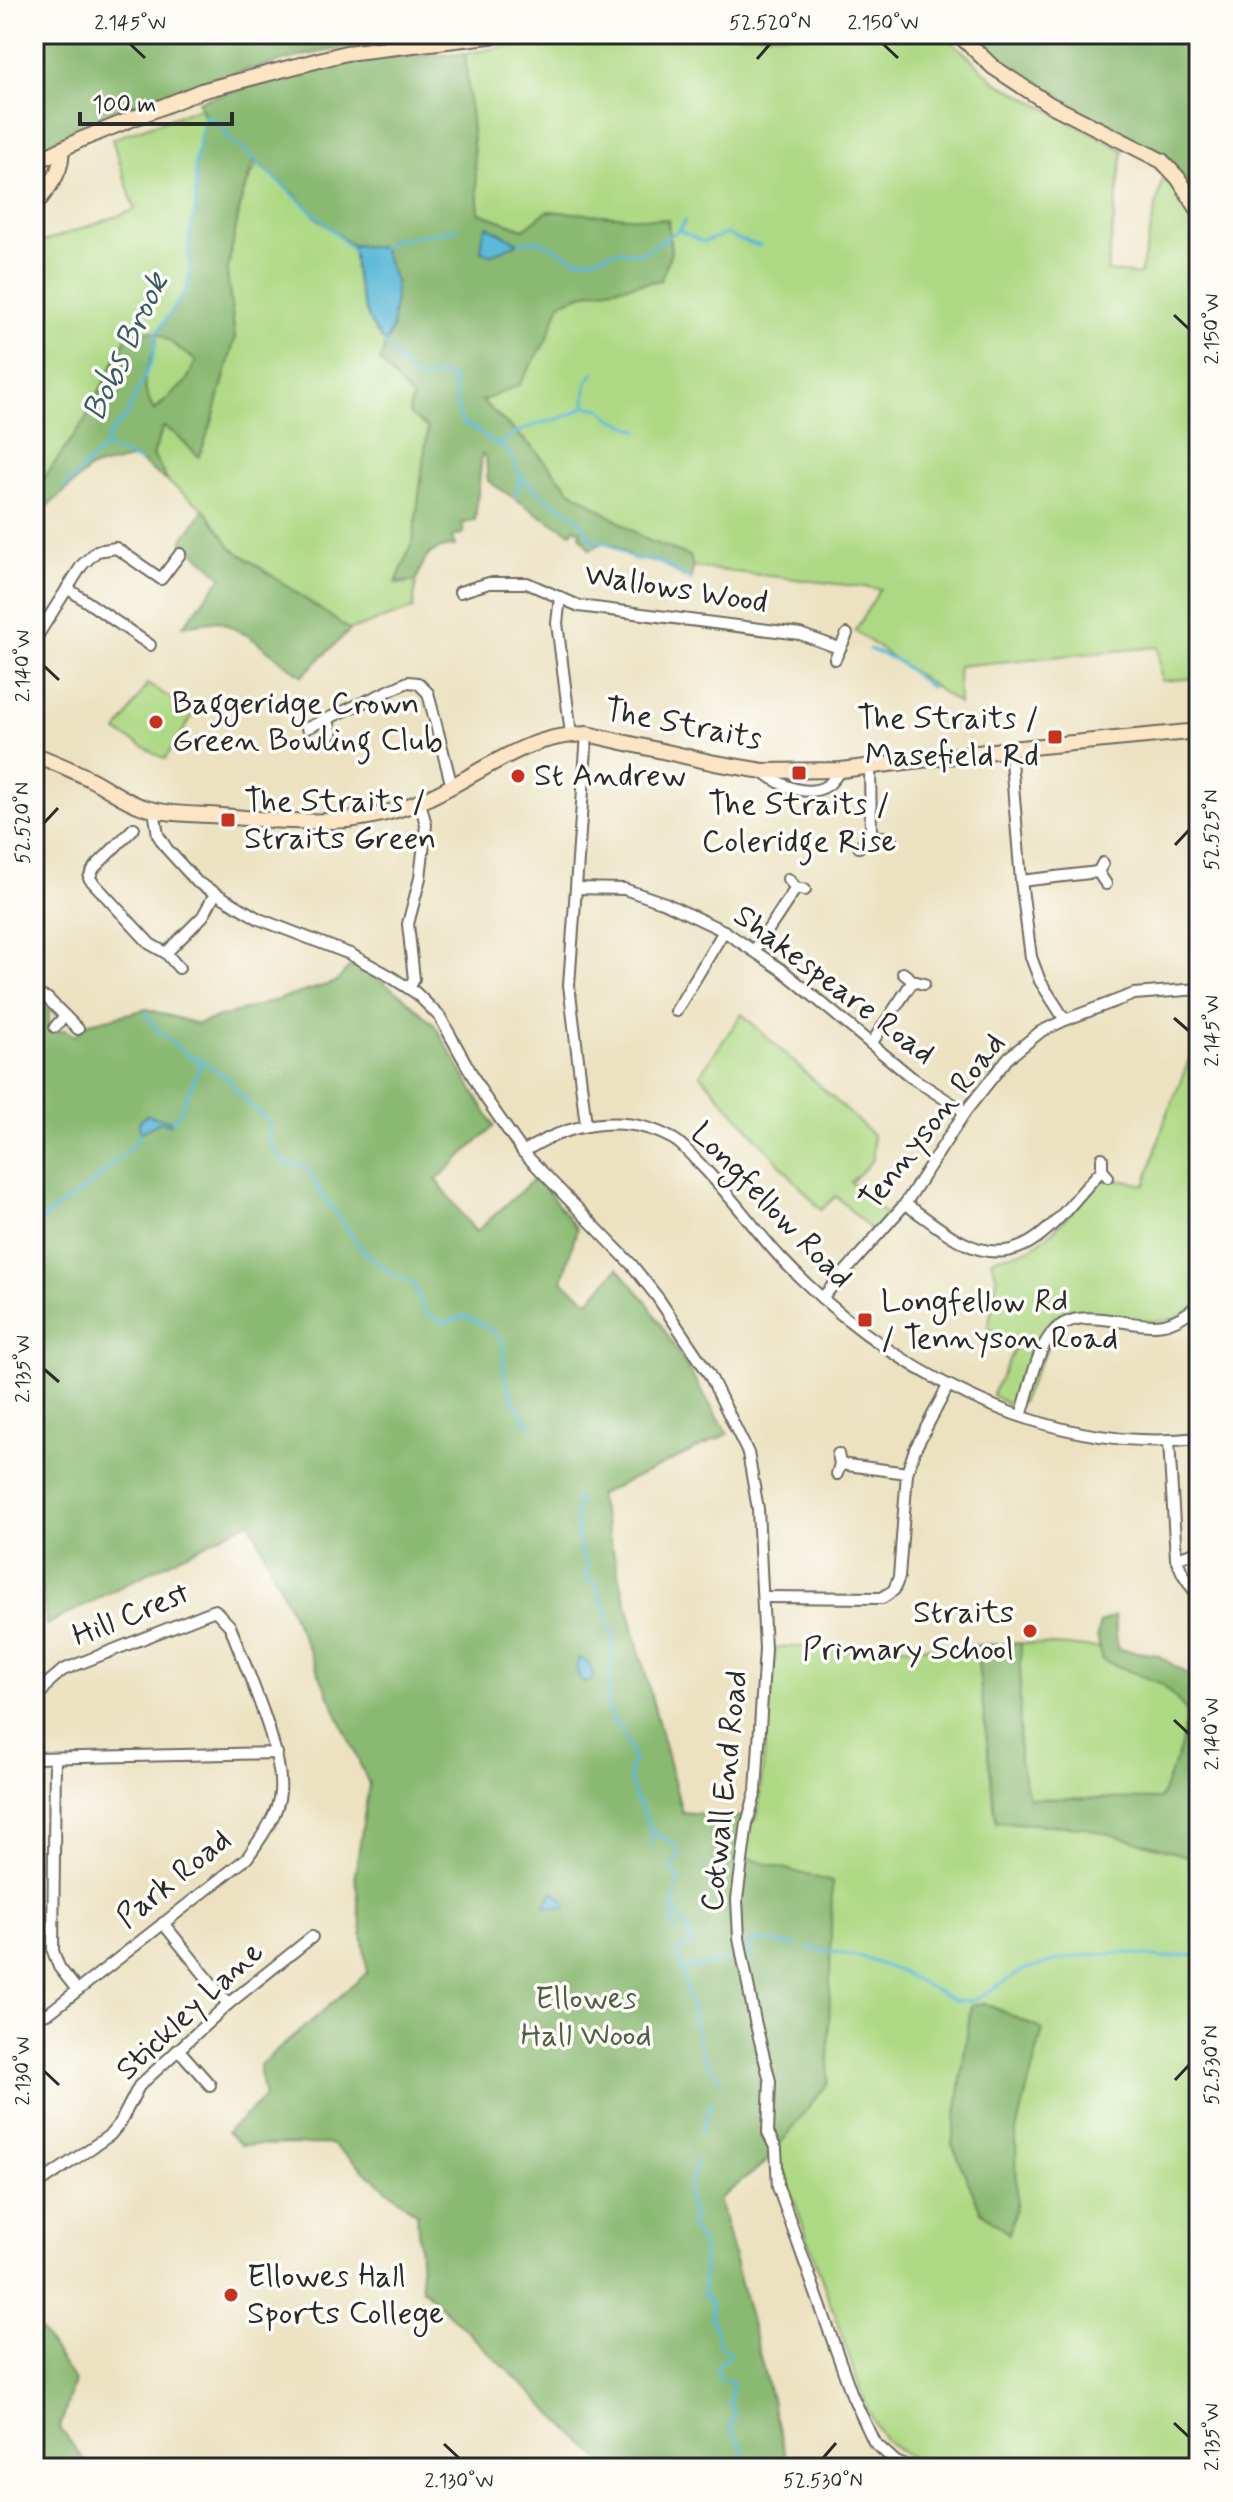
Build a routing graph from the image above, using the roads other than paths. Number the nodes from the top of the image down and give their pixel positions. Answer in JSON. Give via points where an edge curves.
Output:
{"nodes":[{"id":1,"x":506,"y":34,"type":"edge"},
{"id":2,"x":958,"y":34,"type":"edge"},
{"id":3,"x":61,"y":150,"type":"junction"},
{"id":4,"x":34,"y":163,"type":"edge"},
{"id":5,"x":34,"y":207,"type":"edge"},
{"id":6,"x":1199,"y":211,"type":"edge"},
{"id":7,"x":180,"y":554,"type":"dead end"},
{"id":8,"x":67,"y":588,"type":"junction"},
{"id":9,"x":460,"y":592,"type":"dead end"},
{"id":10,"x":560,"y":597,"type":"junction"},
{"id":11,"x":847,"y":634,"type":"dead end"},
{"id":12,"x":34,"y":641,"type":"edge"},
{"id":13,"x":150,"y":645,"type":"dead end"},
{"id":14,"x":327,"y":719,"type":"junction"},
{"id":15,"x":307,"y":728,"type":"dead end"},
{"id":16,"x":1199,"y":731,"type":"edge"},
{"id":17,"x":332,"y":733,"type":"dead end"},
{"id":18,"x":571,"y":734,"type":"junction"},
{"id":19,"x":587,"y":734,"type":"junction"},
{"id":20,"x":1010,"y":749,"type":"junction"},
{"id":21,"x":34,"y":754,"type":"edge"},
{"id":22,"x":870,"y":767,"type":"junction"},
{"id":23,"x":452,"y":787,"type":"junction"},
{"id":24,"x":420,"y":802,"type":"junction"},
{"id":25,"x":154,"y":810,"type":"junction"},
{"id":26,"x":134,"y":828,"type":"dead end"},
{"id":27,"x":871,"y":836,"type":"junction"},
{"id":28,"x":891,"y":838,"type":"dead end"},
{"id":29,"x":859,"y":847,"type":"dead end"},
{"id":30,"x":1021,"y":881,"type":"junction"},
{"id":31,"x":1106,"y":884,"type":"dead end"},
{"id":32,"x":796,"y":886,"type":"dead end"},
{"id":33,"x":576,"y":888,"type":"junction"},
{"id":34,"x":215,"y":894,"type":"junction"},
{"id":35,"x":724,"y":931,"type":"junction"},
{"id":36,"x":754,"y":951,"type":"junction"},
{"id":37,"x":166,"y":953,"type":"junction"},
{"id":38,"x":179,"y":968,"type":"dead end"},
{"id":39,"x":903,"y":973,"type":"dead end"},
{"id":40,"x":409,"y":988,"type":"junction"},
{"id":41,"x":1199,"y":989,"type":"edge"},
{"id":42,"x":34,"y":995,"type":"edge"},
{"id":43,"x":676,"y":1011,"type":"dead end"},
{"id":44,"x":65,"y":1016,"type":"junction"},
{"id":45,"x":1065,"y":1020,"type":"junction"},
{"id":46,"x":55,"y":1027,"type":"dead end"},
{"id":47,"x":78,"y":1029,"type":"dead end"},
{"id":48,"x":871,"y":1044,"type":"junction"},
{"id":49,"x":965,"y":1112,"type":"junction"},
{"id":50,"x":586,"y":1125,"type":"junction"},
{"id":51,"x":523,"y":1152,"type":"junction"},
{"id":52,"x":1104,"y":1168,"type":"dead end"},
{"id":53,"x":905,"y":1204,"type":"junction"},
{"id":54,"x":822,"y":1298,"type":"junction"},
{"id":55,"x":1199,"y":1305,"type":"edge"},
{"id":56,"x":948,"y":1386,"type":"junction"},
{"id":57,"x":1021,"y":1416,"type":"junction"},
{"id":58,"x":1199,"y":1438,"type":"edge"},
{"id":59,"x":1169,"y":1441,"type":"junction"},
{"id":60,"x":838,"y":1464,"type":"dead end"},
{"id":61,"x":907,"y":1473,"type":"junction"},
{"id":62,"x":1199,"y":1551,"type":"edge"},
{"id":63,"x":1176,"y":1558,"type":"junction"},
{"id":64,"x":764,"y":1597,"type":"junction"},
{"id":65,"x":1199,"y":1598,"type":"edge"},
{"id":66,"x":215,"y":1610,"type":"joint"},
{"id":67,"x":34,"y":1703,"type":"edge"},
{"id":68,"x":277,"y":1753,"type":"junction"},
{"id":69,"x":34,"y":1758,"type":"edge"},
{"id":70,"x":55,"y":1758,"type":"junction"},
{"id":71,"x":163,"y":1923,"type":"junction"},
{"id":72,"x":312,"y":1937,"type":"dead end"},
{"id":73,"x":77,"y":1990,"type":"junction"},
{"id":74,"x":228,"y":2004,"type":"junction"},
{"id":75,"x":34,"y":2017,"type":"edge"},
{"id":76,"x":178,"y":2049,"type":"junction"},
{"id":77,"x":210,"y":2085,"type":"dead end"},
{"id":78,"x":34,"y":2187,"type":"edge"},
{"id":79,"x":911,"y":2468,"type":"edge"}],
"edges":[{"from":1,"to":3,"type":"street","via":[[346,53],[201,91]]},
{"from":2,"to":6,"type":"street","via":[[993,67],[1049,104],[1162,161]]},
{"from":3,"to":4,"type":"street"},
{"from":3,"to":5,"type":"street","via":[[56,175]]},
{"from":7,"to":8,"type":"street","via":[[161,579],[116,548],[106,548],[82,565]]},
{"from":8,"to":12,"type":"street"},
{"from":8,"to":13,"type":"street"},
{"from":9,"to":10,"type":"street","name":"Wallows Wood","via":[[489,583],[527,583]]},
{"from":10,"to":11,"type":"street","name":"Wallows Wood","via":[[579,606],[800,634],[837,654]]},
{"from":10,"to":18,"type":"street","via":[[557,623]]},
{"from":14,"to":15,"type":"street"},
{"from":14,"to":17,"type":"street"},
{"from":14,"to":23,"type":"street","via":[[408,682],[418,683],[428,693]]},
{"from":16,"to":20,"type":"street","name":"The Straits"},
{"from":18,"to":19,"type":"street","name":"The Straits"},
{"from":18,"to":23,"type":"street","name":"The Straits","via":[[513,750]]},
{"from":19,"to":22,"type":"street","name":"The Straits","via":[[763,771]]},
{"from":19,"to":33,"type":"street"},
{"from":20,"to":22,"type":"street","name":"The Straits"},
{"from":20,"to":30,"type":"street"},
{"from":21,"to":25,"type":"street","name":"The Straits"},
{"from":22,"to":27,"type":"street"},
{"from":23,"to":24,"type":"street","name":"The Straits"},
{"from":24,"to":25,"type":"street","name":"The Straits","via":[[367,819],[317,823]]},
{"from":24,"to":40,"type":"street","via":[[426,825],[408,924],[414,979]]},
{"from":25,"to":34,"type":"street","name":"Cotwall End Road","via":[[158,835],[167,849]]},
{"from":26,"to":37,"type":"street","via":[[89,878],[150,944]]},
{"from":27,"to":28,"type":"street"},
{"from":27,"to":29,"type":"street"},
{"from":30,"to":31,"type":"street","via":[[1101,867]]},
{"from":30,"to":45,"type":"street","via":[[1034,967]]},
{"from":32,"to":36,"type":"street"},
{"from":33,"to":35,"type":"street","name":"Shakespeare Road","via":[[624,889]]},
{"from":33,"to":50,"type":"street","via":[[569,985]]},
{"from":34,"to":37,"type":"street","via":[[203,916]]},
{"from":34,"to":40,"type":"street","name":"Cotwall End Road","via":[[259,919],[350,954]]},
{"from":35,"to":36,"type":"street","name":"Shakespeare Road"},
{"from":35,"to":43,"type":"street"},
{"from":36,"to":48,"type":"street","name":"Shakespeare Road"},
{"from":37,"to":38,"type":"street"},
{"from":39,"to":48,"type":"street","via":[[918,983]]},
{"from":40,"to":51,"type":"street","name":"Cotwall End Road","via":[[440,1017]]},
{"from":41,"to":45,"type":"street","name":"Tennyson Road","via":[[1134,994]]},
{"from":42,"to":44,"type":"street","via":[[47,998]]},
{"from":44,"to":46,"type":"street"},
{"from":44,"to":47,"type":"street"},
{"from":45,"to":49,"type":"street","name":"Tennyson Road","via":[[1008,1058]]},
{"from":48,"to":49,"type":"street","name":"Shakespeare Road"},
{"from":49,"to":53,"type":"street","name":"Tennyson Road"},
{"from":50,"to":51,"type":"street","name":"Longfellow Road"},
{"from":50,"to":54,"type":"street","name":"Longfellow Road","via":[[642,1126],[675,1140]]},
{"from":51,"to":64,"type":"street","name":"Cotwall End Road","via":[[632,1265],[709,1374],[748,1453]]},
{"from":52,"to":53,"type":"street","via":[[1033,1242],[1007,1251],[971,1247]]},
{"from":53,"to":54,"type":"street","name":"Tennyson Road"},
{"from":54,"to":56,"type":"street","name":"Longfellow Road","via":[[906,1363]]},
{"from":55,"to":57,"type":"street","via":[[1177,1320],[1155,1325],[1094,1318],[1064,1322],[1043,1346]]},
{"from":56,"to":57,"type":"street","name":"Longfellow Road"},
{"from":56,"to":61,"type":"street"},
{"from":57,"to":59,"type":"street","name":"Longfellow Road","via":[[1065,1429]]},
{"from":58,"to":59,"type":"street","name":"Longfellow Road"},
{"from":59,"to":63,"type":"street"},
{"from":60,"to":61,"type":"street"},
{"from":61,"to":64,"type":"street","via":[[894,1590],[882,1598]]},
{"from":62,"to":63,"type":"street"},
{"from":63,"to":65,"type":"street"},
{"from":64,"to":79,"type":"street","name":"Cotwall End Road","via":[[756,1791],[737,1899],[739,1938],[770,2081],[768,2133],[776,2149],[778,2187],[852,2395],[874,2442]]},
{"from":66,"to":67,"type":"street","name":"Hill Crest","via":[[63,1670]]},
{"from":66,"to":68,"type":"street","name":"Park Road","via":[[230,1626]]},
{"from":68,"to":70,"type":"street"},
{"from":68,"to":71,"type":"street","name":"Park Road","via":[[280,1793],[262,1837],[247,1858]]},
{"from":69,"to":70,"type":"street"},
{"from":70,"to":73,"type":"street","via":[[53,1951]]},
{"from":71,"to":73,"type":"street","name":"Park Road"},
{"from":71,"to":74,"type":"street"},
{"from":72,"to":74,"type":"street","name":"Stickley Lane"},
{"from":73,"to":75,"type":"street","name":"Park Road","via":[[50,2012]]},
{"from":74,"to":76,"type":"street","name":"Stickley Lane"},
{"from":76,"to":77,"type":"street"},
{"from":76,"to":78,"type":"street","name":"Stickley Lane","via":[[139,2086],[110,2135]]}]}
